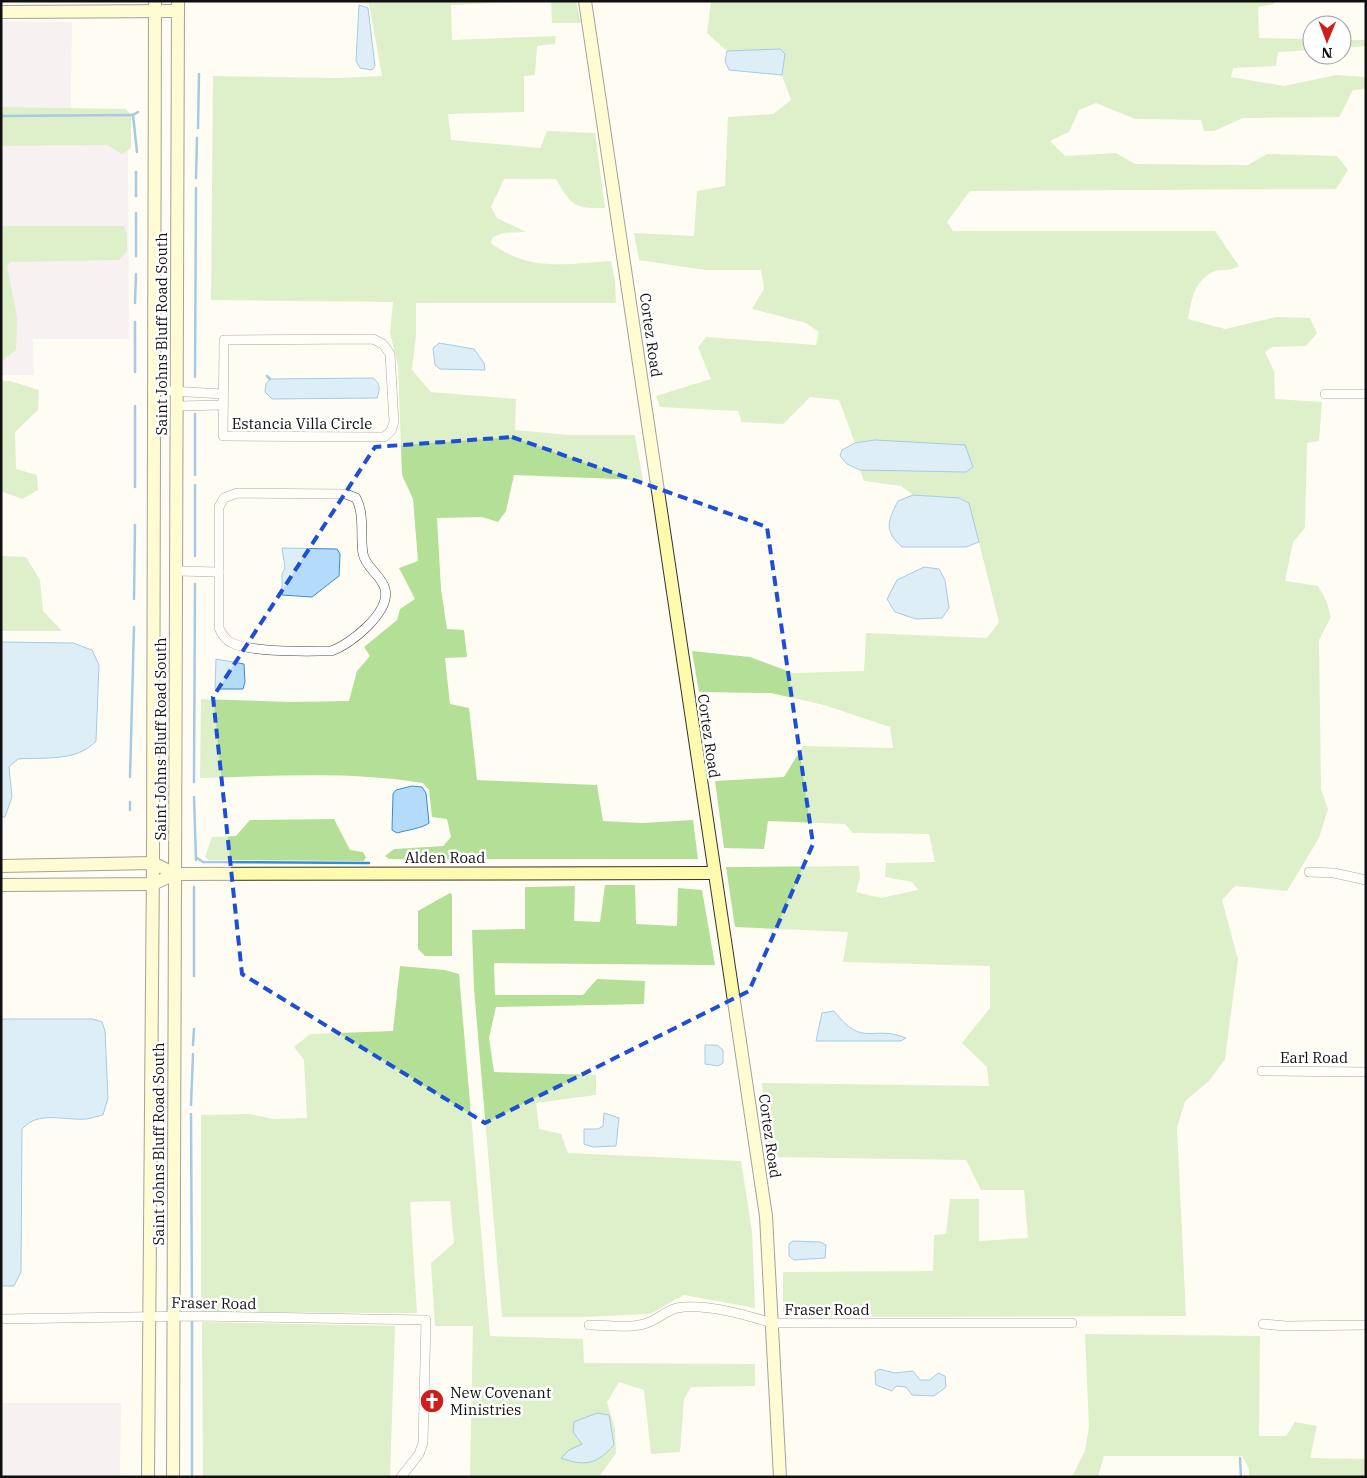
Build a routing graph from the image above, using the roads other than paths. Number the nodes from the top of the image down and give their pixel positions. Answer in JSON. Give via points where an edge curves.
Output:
{"nodes":[{"id":1,"x":585,"y":1,"type":"edge"},
{"id":2,"x":155,"y":6,"type":"edge"},
{"id":3,"x":178,"y":6,"type":"edge"},
{"id":4,"x":1,"y":12,"type":"edge"},
{"id":5,"x":153,"y":390,"type":"junction"},
{"id":6,"x":177,"y":391,"type":"junction"},
{"id":7,"x":223,"y":394,"type":"junction"},
{"id":8,"x":1325,"y":394,"type":"dead end"},
{"id":9,"x":1366,"y":394,"type":"edge"},
{"id":10,"x":177,"y":406,"type":"junction"},
{"id":11,"x":223,"y":406,"type":"junction"},
{"id":12,"x":177,"y":571,"type":"junction"},
{"id":13,"x":219,"y":572,"type":"junction"},
{"id":14,"x":153,"y":863,"type":"junction"},
{"id":15,"x":1,"y":866,"type":"edge"},
{"id":16,"x":1309,"y":872,"type":"dead end"},
{"id":17,"x":714,"y":873,"type":"junction"},
{"id":18,"x":175,"y":874,"type":"junction"},
{"id":19,"x":1366,"y":880,"type":"edge"},
{"id":20,"x":153,"y":884,"type":"junction"},
{"id":21,"x":1,"y":885,"type":"edge"},
{"id":22,"x":1262,"y":1071,"type":"dead end"},
{"id":23,"x":1366,"y":1072,"type":"edge"},
{"id":24,"x":150,"y":1316,"type":"junction"},
{"id":25,"x":174,"y":1316,"type":"junction"},
{"id":26,"x":1,"y":1319,"type":"edge"},
{"id":27,"x":772,"y":1323,"type":"junction"},
{"id":28,"x":1072,"y":1323,"type":"dead end"},
{"id":29,"x":589,"y":1324,"type":"dead end"},
{"id":30,"x":1263,"y":1324,"type":"dead end"},
{"id":31,"x":1366,"y":1325,"type":"edge"},
{"id":32,"x":148,"y":1477,"type":"edge"},
{"id":33,"x":173,"y":1477,"type":"edge"},
{"id":34,"x":401,"y":1477,"type":"edge"},
{"id":35,"x":780,"y":1477,"type":"edge"}],
"edges":[{"from":1,"to":17,"type":"main road","name":"Cortez Road"},
{"from":2,"to":3,"type":"main road"},
{"from":2,"to":4,"type":"main road"},
{"from":2,"to":5,"type":"main road","name":"Saint Johns Bluff Road South"},
{"from":3,"to":6,"type":"main road","name":"Saint Johns Bluff Road South"},
{"from":5,"to":6,"type":"street"},
{"from":5,"to":14,"type":"main road","name":"Saint Johns Bluff Road South"},
{"from":6,"to":7,"type":"street"},
{"from":6,"to":10,"type":"main road","name":"Saint Johns Bluff Road South"},
{"from":7,"to":11,"type":"street","name":"Estancia Villa Circle"},
{"from":7,"to":11,"type":"street","name":"Estancia Villa Circle","via":[[224,340],[373,339],[383,344],[390,354],[394,422],[391,432],[384,437],[223,436]]},
{"from":8,"to":9,"type":"street"},
{"from":10,"to":11,"type":"street"},
{"from":10,"to":12,"type":"main road","name":"Saint Johns Bluff Road South"},
{"from":12,"to":13,"type":"street"},
{"from":12,"to":18,"type":"main road","name":"Saint Johns Bluff Road South"},
{"from":13,"to":13,"type":"street","via":[[219,507],[224,498],[237,493],[346,494],[356,498],[361,507],[365,560],[386,590],[385,605],[372,621],[339,648],[330,651],[274,650],[232,643],[224,638],[219,628]]},
{"from":14,"to":15,"type":"main road","name":"Alden Road"},
{"from":14,"to":18,"type":"main road","name":"Alden Road"},
{"from":14,"to":20,"type":"main road","name":"Saint Johns Bluff Road South"},
{"from":16,"to":19,"type":"street"},
{"from":17,"to":18,"type":"main road","name":"Alden Road"},
{"from":17,"to":27,"type":"main road","name":"Cortez Road","via":[[766,1216]]},
{"from":18,"to":20,"type":"main road","name":"Alden Road"},
{"from":18,"to":25,"type":"main road","name":"Saint Johns Bluff Road South"},
{"from":20,"to":21,"type":"main road","name":"Alden Road"},
{"from":20,"to":24,"type":"main road","name":"Saint Johns Bluff Road South"},
{"from":22,"to":23,"type":"street","name":"Earl Road"},
{"from":24,"to":25,"type":"street","name":"Fraser Road"},
{"from":24,"to":26,"type":"street","name":"Fraser Road"},
{"from":24,"to":32,"type":"main road","name":"Saint Johns Bluff Road South"},
{"from":25,"to":33,"type":"main road","name":"Saint Johns Bluff Road South"},
{"from":25,"to":34,"type":"street","name":"Fraser Road","via":[[426,1320],[423,1444]]},
{"from":27,"to":28,"type":"street","name":"Fraser Road"},
{"from":27,"to":29,"type":"street","name":"Fraser Road","via":[[704,1308],[676,1308],[644,1324]]},
{"from":27,"to":35,"type":"main road","name":"Cortez Road"},
{"from":30,"to":31,"type":"street"}]}
